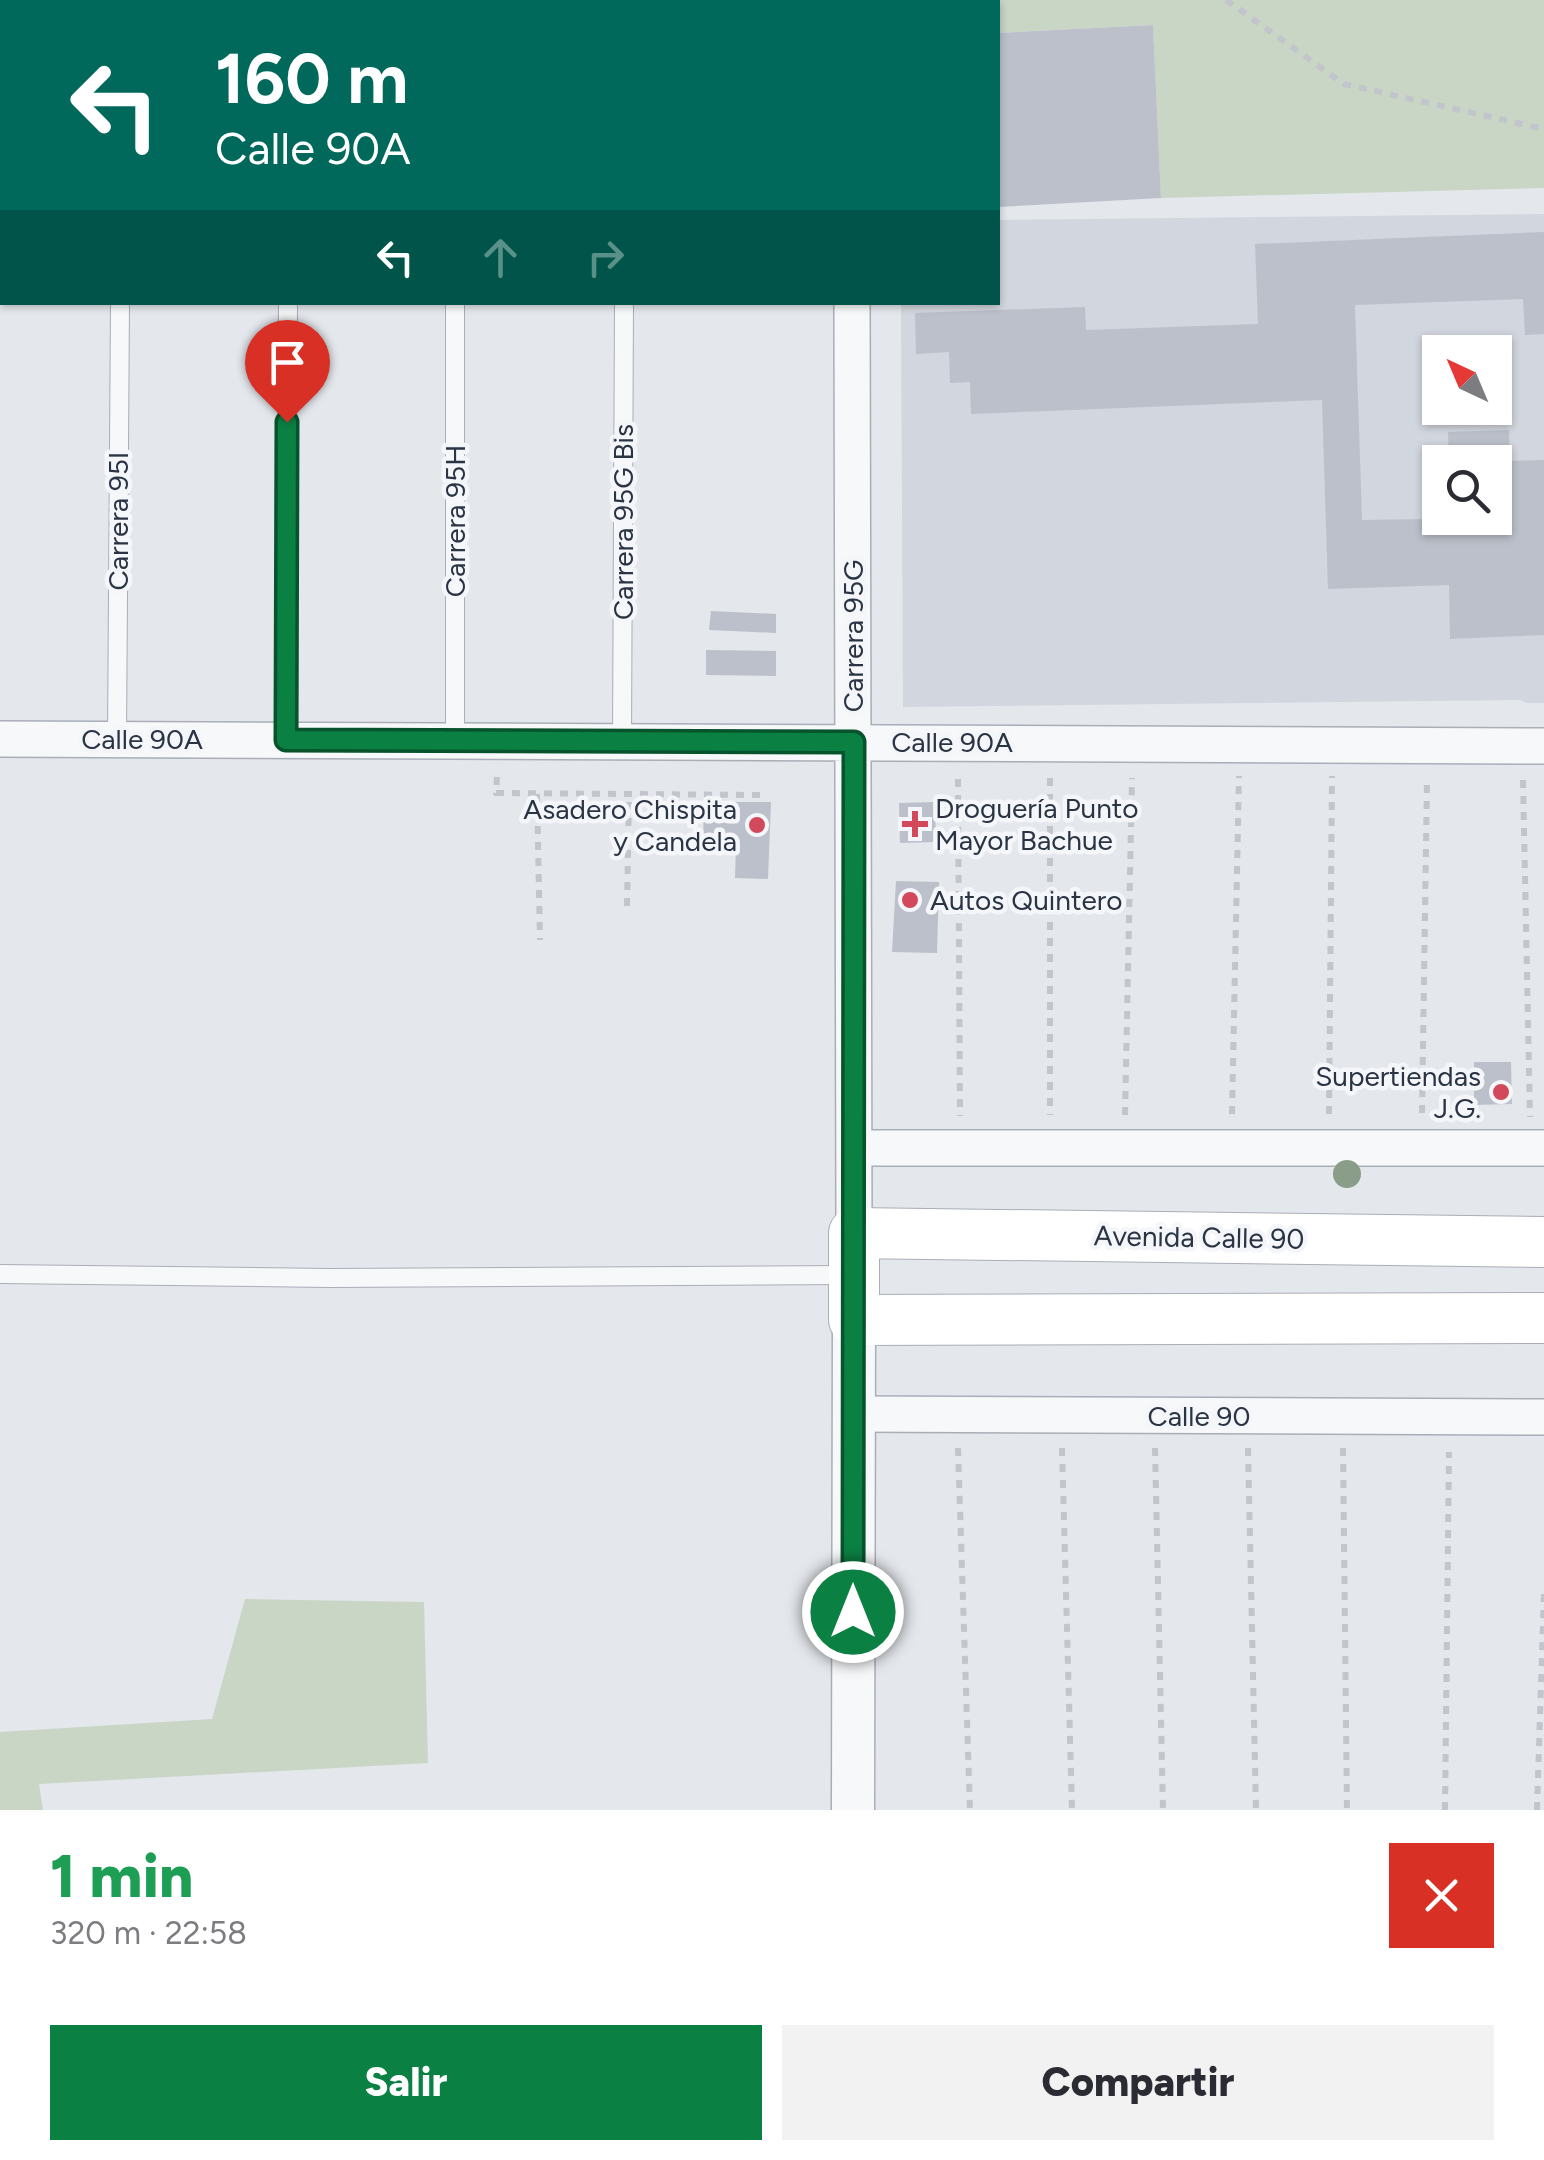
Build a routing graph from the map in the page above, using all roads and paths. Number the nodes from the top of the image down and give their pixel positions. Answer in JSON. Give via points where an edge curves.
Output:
{"nodes":[{"id":1,"x":1226,"y":0,"type":"edge"},
{"id":2,"x":1544,"y":128,"type":"edge"},
{"id":3,"x":120,"y":305,"type":"edge"},
{"id":4,"x":288,"y":305,"type":"edge"},
{"id":5,"x":456,"y":305,"type":"edge"},
{"id":6,"x":624,"y":305,"type":"edge"},
{"id":7,"x":852,"y":305,"type":"edge"},
{"id":8,"x":0,"y":739,"type":"edge"},
{"id":9,"x":117,"y":740,"type":"junction"},
{"id":10,"x":286,"y":740,"type":"junction"},
{"id":11,"x":455,"y":740,"type":"junction"},
{"id":12,"x":622,"y":741,"type":"junction"},
{"id":13,"x":854,"y":742,"type":"junction"},
{"id":14,"x":958,"y":742,"type":"junction"},
{"id":15,"x":1050,"y":743,"type":"junction"},
{"id":16,"x":1132,"y":744,"type":"junction"},
{"id":17,"x":1240,"y":744,"type":"junction"},
{"id":18,"x":1332,"y":745,"type":"junction"},
{"id":19,"x":1427,"y":746,"type":"junction"},
{"id":20,"x":1533,"y":746,"type":"edge"},
{"id":21,"x":496,"y":793,"type":"dead end"},
{"id":22,"x":537,"y":794,"type":"junction"},
{"id":23,"x":760,"y":795,"type":"dead end"},
{"id":24,"x":629,"y":796,"type":"junction"},
{"id":25,"x":627,"y":906,"type":"dead end"},
{"id":26,"x":540,"y":940,"type":"dead end"},
{"id":27,"x":1329,"y":1125,"type":"dead end"},
{"id":28,"x":1232,"y":1126,"type":"dead end"},
{"id":29,"x":1050,"y":1127,"type":"dead end"},
{"id":30,"x":1124,"y":1127,"type":"dead end"},
{"id":31,"x":960,"y":1128,"type":"dead end"},
{"id":32,"x":1537,"y":1136,"type":"edge"},
{"id":33,"x":854,"y":1148,"type":"junction"},
{"id":34,"x":1422,"y":1148,"type":"junction"},
{"id":35,"x":1544,"y":1242,"type":"edge"},
{"id":36,"x":0,"y":1274,"type":"edge"},
{"id":37,"x":854,"y":1276,"type":"junction"},
{"id":38,"x":1544,"y":1318,"type":"edge"},
{"id":39,"x":854,"y":1414,"type":"junction"},
{"id":40,"x":1544,"y":1418,"type":"edge"},
{"id":41,"x":1154,"y":1446,"type":"dead end"},
{"id":42,"x":1248,"y":1446,"type":"dead end"},
{"id":43,"x":1343,"y":1446,"type":"dead end"},
{"id":44,"x":1449,"y":1446,"type":"dead end"},
{"id":45,"x":958,"y":1447,"type":"dead end"},
{"id":46,"x":1062,"y":1447,"type":"dead end"},
{"id":47,"x":1544,"y":1592,"type":"edge"},
{"id":48,"x":853,"y":1810,"type":"edge"},
{"id":49,"x":970,"y":1810,"type":"edge"},
{"id":50,"x":1072,"y":1810,"type":"edge"},
{"id":51,"x":1162,"y":1810,"type":"edge"},
{"id":52,"x":1256,"y":1810,"type":"edge"},
{"id":53,"x":1347,"y":1810,"type":"edge"},
{"id":54,"x":1444,"y":1810,"type":"edge"},
{"id":55,"x":1537,"y":1810,"type":"edge"}],
"edges":[{"from":1,"to":2,"type":"path","via":[[1344,84]]},
{"from":3,"to":9,"type":"lane","name":"Carrera 95I"},
{"from":4,"to":10,"type":"lane"},
{"from":5,"to":11,"type":"lane","name":"Carrera 95H"},
{"from":6,"to":12,"type":"lane","name":"Carrera 95G Bis"},
{"from":7,"to":13,"type":"street","name":"Carrera 95G"},
{"from":8,"to":9,"type":"street","name":"Calle 90A"},
{"from":9,"to":10,"type":"street","name":"Calle 90A"},
{"from":10,"to":11,"type":"street","name":"Calle 90A"},
{"from":11,"to":12,"type":"street","name":"Calle 90A"},
{"from":12,"to":13,"type":"street","name":"Calle 90A"},
{"from":13,"to":14,"type":"street","name":"Calle 90A"},
{"from":13,"to":33,"type":"street","name":"Carrera 95G"},
{"from":14,"to":15,"type":"street","name":"Calle 90A"},
{"from":14,"to":31,"type":"path"},
{"from":15,"to":16,"type":"street","name":"Calle 90A"},
{"from":15,"to":29,"type":"path"},
{"from":16,"to":17,"type":"street","name":"Calle 90A"},
{"from":16,"to":30,"type":"path"},
{"from":17,"to":18,"type":"street","name":"Calle 90A"},
{"from":17,"to":28,"type":"path"},
{"from":18,"to":19,"type":"street","name":"Calle 90A"},
{"from":18,"to":27,"type":"path"},
{"from":19,"to":20,"type":"street","name":"Calle 90A"},
{"from":19,"to":34,"type":"path"},
{"from":20,"to":32,"type":"path"},
{"from":21,"to":22,"type":"path"},
{"from":22,"to":24,"type":"path"},
{"from":22,"to":26,"type":"path"},
{"from":23,"to":24,"type":"path"},
{"from":24,"to":25,"type":"path"},
{"from":32,"to":34,"type":"street"},
{"from":33,"to":34,"type":"street"},
{"from":33,"to":37,"type":"street","name":"Carrera 95G"},
{"from":35,"to":37,"type":"main road","name":"Avenida Calle 90"},
{"from":36,"to":37,"type":"lane"},
{"from":37,"to":38,"type":"main road"},
{"from":37,"to":39,"type":"street","name":"Carrera 95G"},
{"from":39,"to":40,"type":"street","name":"Calle 90"},
{"from":39,"to":48,"type":"street","name":"Carrera 95G"},
{"from":41,"to":51,"type":"path"},
{"from":42,"to":52,"type":"path"},
{"from":43,"to":53,"type":"path"},
{"from":44,"to":54,"type":"path"},
{"from":45,"to":49,"type":"path"},
{"from":46,"to":50,"type":"path"},
{"from":47,"to":55,"type":"path"}]}
